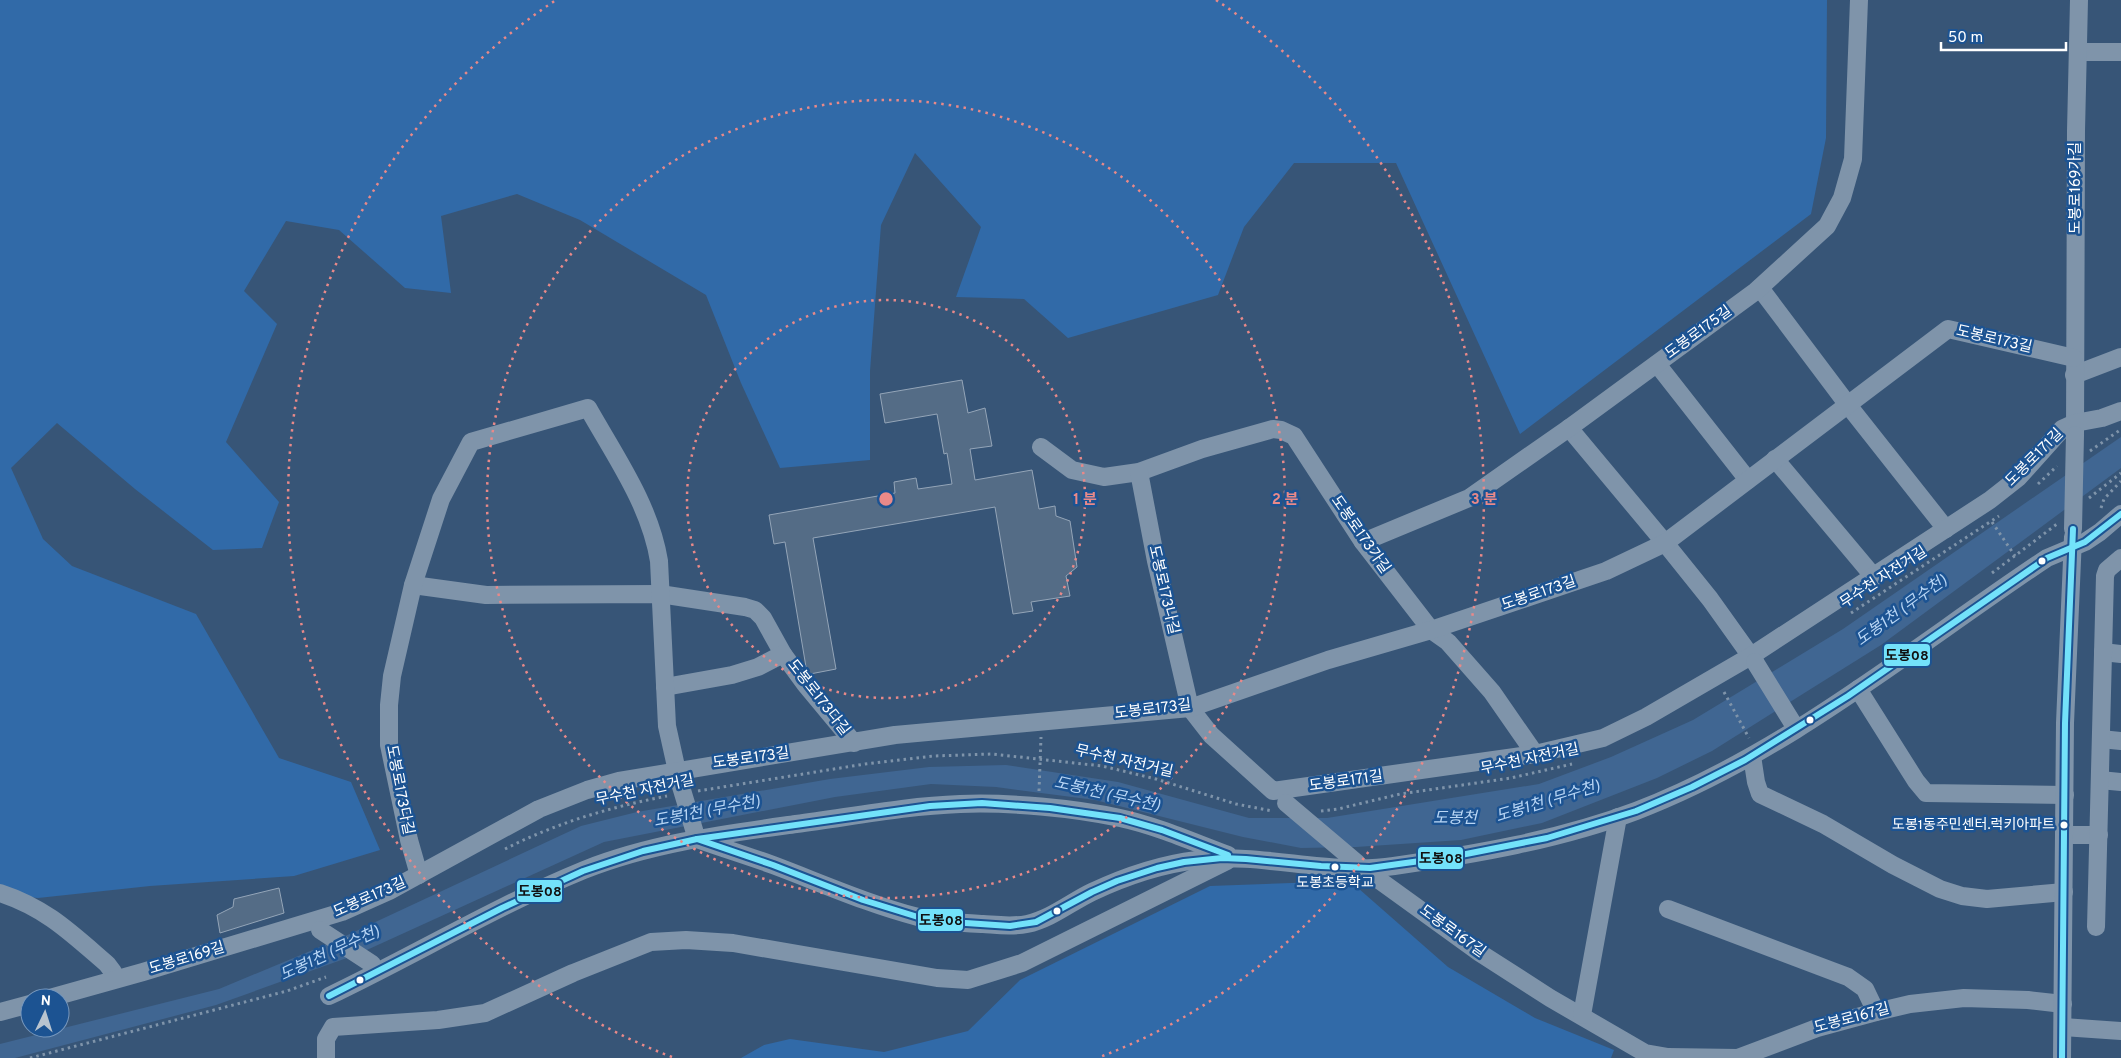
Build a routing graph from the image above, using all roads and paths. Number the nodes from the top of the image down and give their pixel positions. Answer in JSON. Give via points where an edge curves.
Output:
{"nodes":[{"id":1,"x":1858,"y":0,"type":"edge"},
{"id":2,"x":2079,"y":0,"type":"edge"},
{"id":3,"x":2079,"y":52,"type":"junction"},
{"id":4,"x":2121,"y":52,"type":"edge"},
{"id":5,"x":1760,"y":288,"type":"junction"},
{"id":6,"x":2121,"y":357,"type":"edge"},
{"id":7,"x":2074,"y":358,"type":"junction"},
{"id":8,"x":1657,"y":364,"type":"junction"},
{"id":9,"x":2074,"y":375,"type":"junction"},
{"id":10,"x":1848,"y":405,"type":"junction"},
{"id":11,"x":2121,"y":411,"type":"edge"},
{"id":12,"x":1569,"y":428,"type":"junction"},
{"id":13,"x":2075,"y":429,"type":"junction"},
{"id":14,"x":2121,"y":430,"type":"edge"},
{"id":15,"x":1041,"y":447,"type":"dead end"},
{"id":16,"x":2086,"y":453,"type":"dead end"},
{"id":17,"x":1775,"y":459,"type":"junction"},
{"id":18,"x":2059,"y":465,"type":"dead end"},
{"id":19,"x":1139,"y":472,"type":"junction"},
{"id":20,"x":1748,"y":480,"type":"junction"},
{"id":21,"x":2036,"y":485,"type":"dead end"},
{"id":22,"x":2007,"y":510,"type":"dead end"},
{"id":23,"x":2121,"y":514,"type":"edge"},
{"id":24,"x":1992,"y":522,"type":"junction"},
{"id":25,"x":1946,"y":530,"type":"junction"},
{"id":26,"x":1363,"y":542,"type":"junction"},
{"id":27,"x":1666,"y":543,"type":"junction"},
{"id":28,"x":2073,"y":547,"type":"junction"},
{"id":29,"x":2015,"y":556,"type":"dead end"},
{"id":30,"x":2121,"y":558,"type":"edge"},
{"id":31,"x":1874,"y":577,"type":"junction"},
{"id":32,"x":413,"y":585,"type":"junction"},
{"id":33,"x":660,"y":594,"type":"junction"},
{"id":34,"x":1850,"y":614,"type":"dead end"},
{"id":35,"x":1431,"y":630,"type":"junction"},
{"id":36,"x":2103,"y":652,"type":"junction"},
{"id":37,"x":784,"y":654,"type":"junction"},
{"id":38,"x":2121,"y":654,"type":"edge"},
{"id":39,"x":1753,"y":659,"type":"junction"},
{"id":40,"x":665,"y":687,"type":"junction"},
{"id":41,"x":1731,"y":687,"type":"dead end"},
{"id":42,"x":1858,"y":688,"type":"junction"},
{"id":43,"x":1724,"y":692,"type":"junction"},
{"id":44,"x":1716,"y":696,"type":"dead end"},
{"id":45,"x":1190,"y":708,"type":"junction"},
{"id":46,"x":1794,"y":726,"type":"junction"},
{"id":47,"x":1750,"y":738,"type":"dead end"},
{"id":48,"x":2101,"y":739,"type":"junction"},
{"id":49,"x":2121,"y":741,"type":"edge"},
{"id":50,"x":854,"y":743,"type":"junction"},
{"id":51,"x":1535,"y":754,"type":"junction"},
{"id":52,"x":1752,"y":756,"type":"junction"},
{"id":53,"x":1041,"y":759,"type":"junction"},
{"id":54,"x":1576,"y":763,"type":"dead end"},
{"id":55,"x":2100,"y":780,"type":"junction"},
{"id":56,"x":677,"y":782,"type":"junction"},
{"id":57,"x":2121,"y":782,"type":"edge"},
{"id":58,"x":694,"y":791,"type":"dead end"},
{"id":59,"x":2065,"y":795,"type":"junction"},
{"id":60,"x":1039,"y":796,"type":"dead end"},
{"id":61,"x":1280,"y":802,"type":"junction"},
{"id":62,"x":1314,"y":812,"type":"dead end"},
{"id":63,"x":1618,"y":817,"type":"junction"},
{"id":64,"x":2064,"y":835,"type":"junction"},
{"id":65,"x":2099,"y":835,"type":"junction"},
{"id":66,"x":696,"y":836,"type":"junction"},
{"id":67,"x":503,"y":850,"type":"dead end"},
{"id":68,"x":1234,"y":857,"type":"junction"},
{"id":69,"x":1361,"y":866,"type":"junction"},
{"id":70,"x":419,"y":875,"type":"junction"},
{"id":71,"x":2064,"y":892,"type":"junction"},
{"id":72,"x":0,"y":893,"type":"edge"},
{"id":73,"x":1668,"y":909,"type":"dead end"},
{"id":74,"x":316,"y":926,"type":"junction"},
{"id":75,"x":2096,"y":927,"type":"dead end"},
{"id":76,"x":375,"y":969,"type":"junction"},
{"id":77,"x":115,"y":979,"type":"junction"},
{"id":78,"x":70,"y":992,"type":"edge"},
{"id":79,"x":329,"y":996,"type":"dead end"},
{"id":80,"x":2062,"y":1004,"type":"junction"},
{"id":81,"x":20,"y":1007,"type":"edge"},
{"id":82,"x":0,"y":1012,"type":"edge"},
{"id":83,"x":1876,"y":1012,"type":"junction"},
{"id":84,"x":1582,"y":1015,"type":"junction"},
{"id":85,"x":2063,"y":1027,"type":"junction"},
{"id":86,"x":2121,"y":1030,"type":"edge"},
{"id":87,"x":1642,"y":1056,"type":"edge"},
{"id":88,"x":326,"y":1058,"type":"edge"},
{"id":89,"x":1739,"y":1058,"type":"edge"},
{"id":90,"x":2062,"y":1058,"type":"edge"}],
"edges":[{"from":1,"to":5,"type":"street","name":"도봉로175길","via":[[1853,159],[1842,198],[1827,226]]},
{"from":2,"to":3,"type":"street","name":"도봉로169가길"},
{"from":3,"to":4,"type":"street"},
{"from":3,"to":7,"type":"street","name":"도봉로169가길"},
{"from":5,"to":8,"type":"street","name":"도봉로175길"},
{"from":5,"to":10,"type":"street"},
{"from":6,"to":9,"type":"street"},
{"from":7,"to":9,"type":"street","name":"도봉로169가길"},
{"from":7,"to":10,"type":"street","name":"도봉로173길","via":[[1948,329]]},
{"from":8,"to":12,"type":"street","name":"도봉로175길"},
{"from":8,"to":20,"type":"street"},
{"from":9,"to":13,"type":"street","name":"도봉로169가길"},
{"from":10,"to":17,"type":"street","name":"도봉로173길"},
{"from":10,"to":25,"type":"street"},
{"from":11,"to":13,"type":"street"},
{"from":12,"to":26,"type":"street","name":"도봉로175길","via":[[1469,498]]},
{"from":12,"to":27,"type":"street"},
{"from":13,"to":25,"type":"street","name":"도봉로171길","via":[[2062,429],[2011,484]]},
{"from":13,"to":28,"type":"street","name":"도봉로169가길","bridge":true},
{"from":14,"to":16,"type":"path"},
{"from":15,"to":19,"type":"street","via":[[1072,470],[1084,474],[1104,477]]},
{"from":17,"to":20,"type":"street","name":"도봉로173길"},
{"from":17,"to":31,"type":"street"},
{"from":18,"to":21,"type":"path"},
{"from":19,"to":26,"type":"street","name":"도봉로173가길","via":[[1202,450],[1273,429],[1281,430],[1294,436]]},
{"from":19,"to":45,"type":"street","name":"도봉로173나길"},
{"from":20,"to":27,"type":"street","name":"도봉로173길"},
{"from":22,"to":24,"type":"path","name":"무수천 자전거길"},
{"from":23,"to":28,"type":"street","via":[[2100,532]]},
{"from":24,"to":29,"type":"path"},
{"from":24,"to":34,"type":"path","name":"무수천 자전거길"},
{"from":25,"to":31,"type":"street","name":"도봉로171길"},
{"from":26,"to":35,"type":"street","name":"도봉로173가길"},
{"from":27,"to":35,"type":"street","name":"도봉로173길","via":[[1606,571]]},
{"from":27,"to":39,"type":"street"},
{"from":28,"to":42,"type":"street","via":[[2047,558]]},
{"from":28,"to":59,"type":"street","name":"도봉로169가길"},
{"from":30,"to":36,"type":"street","via":[[2105,576]]},
{"from":31,"to":39,"type":"street","name":"도봉로171길"},
{"from":32,"to":33,"type":"street","name":"도봉로173다길","via":[[486,594]]},
{"from":32,"to":33,"type":"street","name":"도봉로173다길","via":[[442,499],[471,442],[588,408],[649,520],[659,561]]},
{"from":32,"to":70,"type":"street","name":"도봉로173다길","via":[[392,676],[388,726],[392,765]]},
{"from":33,"to":37,"type":"street","name":"도봉로173다길","via":[[755,610]]},
{"from":33,"to":40,"type":"street"},
{"from":35,"to":45,"type":"street","name":"도봉로173길","via":[[1328,660]]},
{"from":35,"to":51,"type":"street","via":[[1448,642],[1492,692]]},
{"from":36,"to":38,"type":"street"},
{"from":36,"to":48,"type":"street"},
{"from":37,"to":40,"type":"street","name":"도봉로173다길","via":[[732,675]]},
{"from":37,"to":50,"type":"street","name":"도봉로173다길"},
{"from":39,"to":46,"type":"street","bridge":true},
{"from":39,"to":51,"type":"street","name":"도봉로171길","via":[[1622,730],[1587,743]]},
{"from":40,"to":56,"type":"street","via":[[667,726]]},
{"from":41,"to":43,"type":"path"},
{"from":42,"to":46,"type":"street"},
{"from":42,"to":59,"type":"street","via":[[1926,793]]},
{"from":43,"to":44,"type":"path"},
{"from":43,"to":47,"type":"path"},
{"from":45,"to":50,"type":"street","name":"도봉로173길","via":[[930,732]]},
{"from":45,"to":61,"type":"street","via":[[1211,735]]},
{"from":46,"to":52,"type":"street"},
{"from":48,"to":49,"type":"street"},
{"from":48,"to":55,"type":"street"},
{"from":50,"to":56,"type":"street","name":"도봉로173길"},
{"from":51,"to":61,"type":"street","name":"도봉로171길"},
{"from":52,"to":63,"type":"street","via":[[1676,794]]},
{"from":52,"to":71,"type":"street","via":[[1760,794],[1823,824],[1940,889],[1987,899]]},
{"from":53,"to":58,"type":"path","name":"무수천 자전거길","via":[[992,754],[933,756]]},
{"from":53,"to":60,"type":"path"},
{"from":53,"to":61,"type":"path","name":"무수천 자전거길","via":[[1102,766],[1250,807]]},
{"from":54,"to":62,"type":"path","name":"무수천 자전거길","via":[[1511,778],[1400,794]]},
{"from":55,"to":57,"type":"street"},
{"from":55,"to":65,"type":"street"},
{"from":56,"to":66,"type":"street","bridge":true},
{"from":56,"to":67,"type":"path","name":"무수천 자전거길","via":[[632,803],[588,814]]},
{"from":56,"to":70,"type":"street","name":"도봉로173길","via":[[619,781],[587,790],[539,809]]},
{"from":59,"to":64,"type":"street","name":"도봉로169가길"},
{"from":61,"to":69,"type":"street","name":"도봉로167길","bridge":true},
{"from":63,"to":69,"type":"street","via":[[1526,843],[1392,866]]},
{"from":63,"to":84,"type":"street"},
{"from":64,"to":65,"type":"street"},
{"from":64,"to":71,"type":"street","name":"도봉로169가길"},
{"from":65,"to":75,"type":"street"},
{"from":66,"to":68,"type":"street","via":[[930,806],[982,803],[1120,818]]},
{"from":66,"to":68,"type":"street","via":[[824,886],[920,918],[1009,926],[1030,924],[1092,892],[1152,870],[1194,860]]},
{"from":66,"to":76,"type":"street","via":[[583,871]]},
{"from":68,"to":69,"type":"street"},
{"from":68,"to":88,"type":"street","via":[[1022,963],[968,980],[937,978],[733,943],[651,942],[573,973],[485,1014],[333,1027],[326,1039]]},
{"from":69,"to":84,"type":"street","name":"도봉로167길","via":[[1480,953]]},
{"from":70,"to":74,"type":"street","name":"도봉로173길"},
{"from":71,"to":80,"type":"street","name":"도봉로169가길"},
{"from":72,"to":77,"type":"street","via":[[19,899],[62,924],[107,964]]},
{"from":73,"to":83,"type":"street","via":[[1848,977],[1865,988]]},
{"from":74,"to":76,"type":"street","bridge":true},
{"from":74,"to":77,"type":"street","name":"도봉로169길"},
{"from":76,"to":79,"type":"street"},
{"from":77,"to":78,"type":"street","name":"도봉로169길"},
{"from":80,"to":83,"type":"street","name":"도봉로167길","via":[[1964,998],[1910,1004]]},
{"from":80,"to":85,"type":"street","name":"도봉로169가길"},
{"from":81,"to":82,"type":"street"},
{"from":83,"to":89,"type":"street","name":"도봉로167길","via":[[1817,1028]]},
{"from":84,"to":87,"type":"street","name":"도봉로167길"},
{"from":85,"to":86,"type":"street"},
{"from":85,"to":90,"type":"street","name":"도봉로169가길"},
{"from":87,"to":89,"type":"street","name":"도봉로167길"}]}
